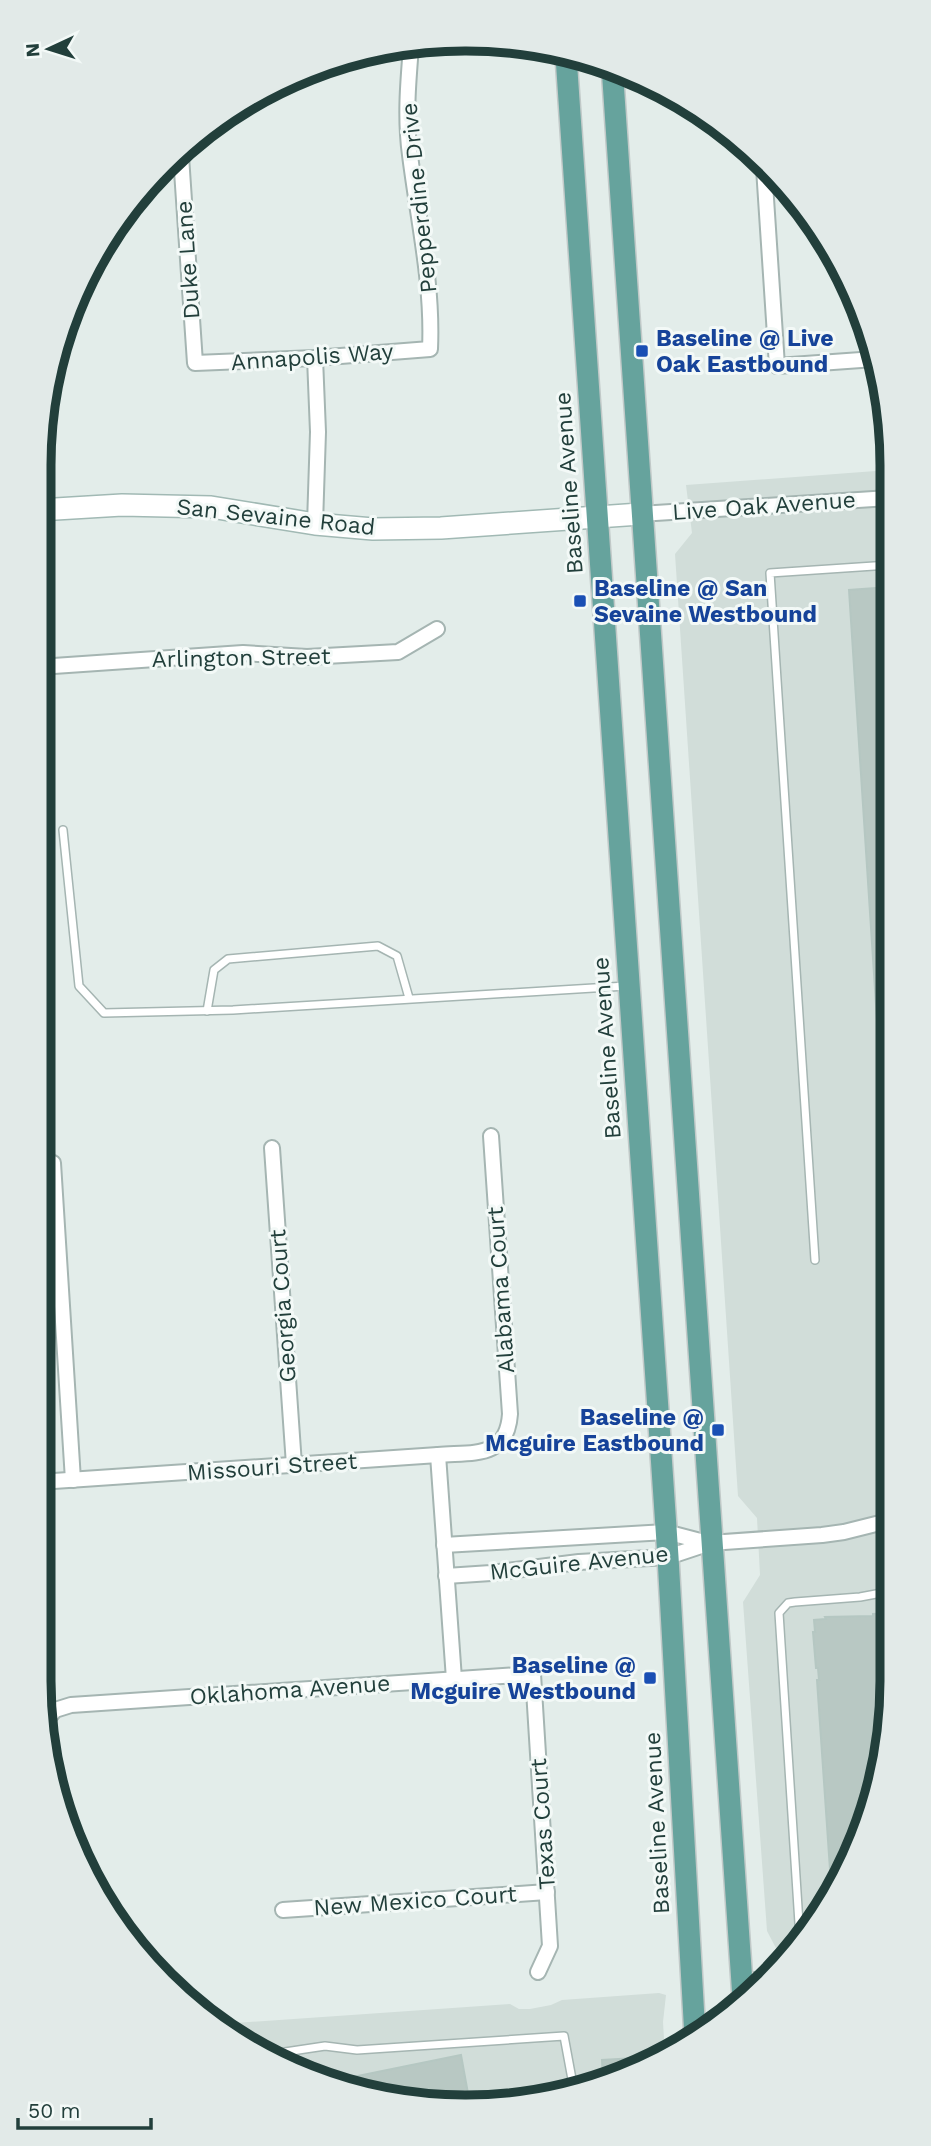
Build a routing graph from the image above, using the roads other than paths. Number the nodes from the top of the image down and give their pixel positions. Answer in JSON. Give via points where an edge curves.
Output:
{"nodes":[{"id":1,"x":410,"y":54,"type":"edge"},
{"id":2,"x":567,"y":64,"type":"edge"},
{"id":3,"x":613,"y":78,"type":"edge"},
{"id":4,"x":182,"y":163,"type":"edge"},
{"id":5,"x":765,"y":178,"type":"edge"},
{"id":6,"x":430,"y":349,"type":"joint"},
{"id":7,"x":315,"y":358,"type":"junction"},
{"id":8,"x":866,"y":360,"type":"edge"},
{"id":9,"x":195,"y":363,"type":"joint"},
{"id":10,"x":880,"y":499,"type":"edge"},
{"id":11,"x":51,"y":509,"type":"edge"},
{"id":12,"x":640,"y":514,"type":"junction"},
{"id":13,"x":598,"y":516,"type":"junction"},
{"id":14,"x":314,"y":524,"type":"junction"},
{"id":15,"x":880,"y":566,"type":"edge"},
{"id":16,"x":437,"y":629,"type":"dead end"},
{"id":17,"x":51,"y":666,"type":"edge"},
{"id":18,"x":63,"y":830,"type":"dead end"},
{"id":19,"x":629,"y":986,"type":"junction"},
{"id":20,"x":409,"y":998,"type":"junction"},
{"id":21,"x":207,"y":1011,"type":"junction"},
{"id":22,"x":491,"y":1136,"type":"dead end"},
{"id":23,"x":272,"y":1148,"type":"dead end"},
{"id":24,"x":53,"y":1163,"type":"dead end"},
{"id":25,"x":815,"y":1260,"type":"dead end"},
{"id":26,"x":502,"y":1442,"type":"joint"},
{"id":27,"x":438,"y":1455,"type":"junction"},
{"id":28,"x":294,"y":1465,"type":"junction"},
{"id":29,"x":73,"y":1480,"type":"junction"},
{"id":30,"x":51,"y":1481,"type":"edge"},
{"id":31,"x":880,"y":1523,"type":"edge"},
{"id":32,"x":666,"y":1532,"type":"junction"},
{"id":33,"x":709,"y":1543,"type":"junction"},
{"id":34,"x":444,"y":1545,"type":"junction"},
{"id":35,"x":668,"y":1557,"type":"junction"},
{"id":36,"x":446,"y":1576,"type":"junction"},
{"id":37,"x":880,"y":1593,"type":"edge"},
{"id":38,"x":533,"y":1674,"type":"joint"},
{"id":39,"x":453,"y":1679,"type":"junction"},
{"id":40,"x":52,"y":1713,"type":"edge"},
{"id":41,"x":547,"y":1892,"type":"junction"},
{"id":42,"x":283,"y":1910,"type":"dead end"},
{"id":43,"x":799,"y":1927,"type":"edge"},
{"id":44,"x":538,"y":1972,"type":"dead end"},
{"id":45,"x":742,"y":1987,"type":"edge"},
{"id":46,"x":694,"y":2026,"type":"edge"},
{"id":47,"x":283,"y":2052,"type":"edge"},
{"id":48,"x":572,"y":2081,"type":"edge"}],
"edges":[{"from":1,"to":6,"type":"street","name":"Pepperdine Drive","via":[[409,153],[432,315]]},
{"from":2,"to":13,"type":"main road","name":"Baseline Avenue"},
{"from":3,"to":12,"type":"main road"},
{"from":4,"to":9,"type":"street","name":"Duke Lane"},
{"from":5,"to":8,"type":"street","via":[[777,366]]},
{"from":6,"to":7,"type":"street","name":"Annapolis Way"},
{"from":7,"to":9,"type":"street","name":"Annapolis Way"},
{"from":7,"to":14,"type":"street"},
{"from":10,"to":12,"type":"street","name":"Live Oak Avenue"},
{"from":11,"to":14,"type":"street","name":"San Sevaine Road","via":[[211,507]]},
{"from":12,"to":13,"type":"street","name":"San Sevaine Road"},
{"from":12,"to":33,"type":"main road"},
{"from":13,"to":14,"type":"street","name":"San Sevaine Road","via":[[441,528]]},
{"from":13,"to":19,"type":"main road","name":"Baseline Avenue"},
{"from":15,"to":25,"type":"lane","via":[[770,573]]},
{"from":16,"to":17,"type":"street","name":"Arlington Street","via":[[398,652],[307,657],[243,653]]},
{"from":18,"to":21,"type":"lane","via":[[79,986],[104,1013]]},
{"from":19,"to":20,"type":"lane"},
{"from":19,"to":32,"type":"main road","name":"Baseline Avenue"},
{"from":20,"to":21,"type":"lane"},
{"from":20,"to":21,"type":"lane","via":[[397,956],[378,946],[228,959],[214,971]]},
{"from":22,"to":26,"type":"street","name":"Alabama Court","via":[[510,1414]]},
{"from":23,"to":28,"type":"street","name":"Georgia Court"},
{"from":24,"to":29,"type":"street"},
{"from":26,"to":27,"type":"street","name":"Missouri Street","via":[[487,1450]]},
{"from":27,"to":28,"type":"street","name":"Missouri Street"},
{"from":27,"to":34,"type":"street"},
{"from":28,"to":29,"type":"street","name":"Missouri Street"},
{"from":29,"to":30,"type":"street","name":"Missouri Street"},
{"from":31,"to":33,"type":"street","name":"McGuire Avenue","via":[[833,1534]]},
{"from":32,"to":33,"type":"street","name":"McGuire Avenue"},
{"from":32,"to":34,"type":"street","name":"McGuire Avenue"},
{"from":32,"to":35,"type":"main road","name":"Baseline Avenue"},
{"from":33,"to":35,"type":"street","name":"McGuire Avenue"},
{"from":33,"to":45,"type":"main road"},
{"from":34,"to":36,"type":"street"},
{"from":35,"to":36,"type":"street","name":"McGuire Avenue"},
{"from":35,"to":46,"type":"main road","name":"Baseline Avenue"},
{"from":36,"to":39,"type":"street"},
{"from":37,"to":43,"type":"lane","via":[[788,1603],[779,1613]]},
{"from":38,"to":39,"type":"street","name":"Oklahoma Avenue"},
{"from":38,"to":41,"type":"street","name":"Texas Court"},
{"from":39,"to":40,"type":"street","name":"Oklahoma Avenue","via":[[71,1705]]},
{"from":41,"to":42,"type":"street","name":"New Mexico Court"},
{"from":41,"to":44,"type":"street","name":"Texas Court","via":[[550,1945]]},
{"from":47,"to":48,"type":"lane","via":[[325,2046],[357,2050],[564,2036]]}]}
